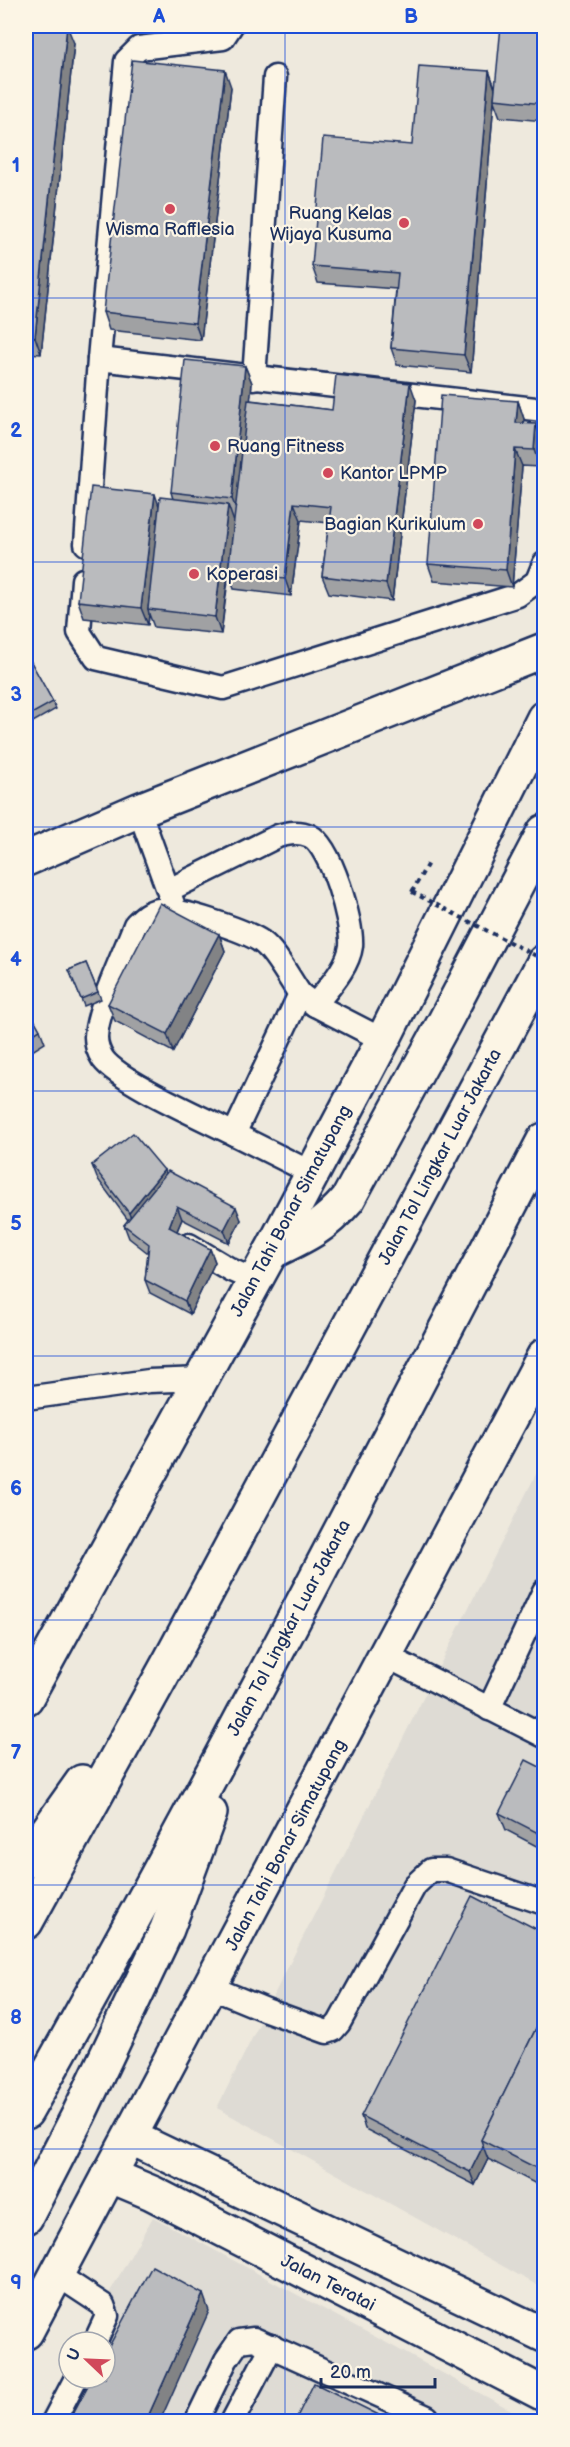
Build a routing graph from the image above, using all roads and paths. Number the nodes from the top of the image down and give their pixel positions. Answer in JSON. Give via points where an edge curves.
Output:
{"nodes":[{"id":1,"x":231,"y":26,"type":"edge"},
{"id":2,"x":275,"y":77,"type":"dead end"},
{"id":3,"x":99,"y":359,"type":"junction"},
{"id":4,"x":254,"y":378,"type":"junction"},
{"id":5,"x":544,"y":410,"type":"edge"},
{"id":6,"x":544,"y":564,"type":"edge"},
{"id":7,"x":544,"y":650,"type":"edge"},
{"id":8,"x":544,"y":718,"type":"edge"},
{"id":9,"x":139,"y":810,"type":"junction"},
{"id":10,"x":544,"y":832,"type":"edge"},
{"id":11,"x":26,"y":859,"type":"edge"},
{"id":12,"x":412,"y":892,"type":"dead end"},
{"id":13,"x":172,"y":900,"type":"junction"},
{"id":14,"x":544,"y":961,"type":"edge"},
{"id":15,"x":307,"y":999,"type":"junction"},
{"id":16,"x":383,"y":1040,"type":"junction"},
{"id":17,"x":234,"y":1134,"type":"junction"},
{"id":18,"x":544,"y":1140,"type":"edge"},
{"id":19,"x":312,"y":1173,"type":"junction"},
{"id":20,"x":178,"y":1238,"type":"edge"},
{"id":21,"x":271,"y":1252,"type":"junction"},
{"id":22,"x":256,"y":1281,"type":"junction"},
{"id":23,"x":542,"y":1370,"type":"edge"},
{"id":24,"x":202,"y":1379,"type":"junction"},
{"id":25,"x":26,"y":1398,"type":"edge"},
{"id":26,"x":544,"y":1591,"type":"edge"},
{"id":27,"x":386,"y":1656,"type":"junction"},
{"id":28,"x":171,"y":1659,"type":"junction"},
{"id":29,"x":26,"y":1698,"type":"edge"},
{"id":30,"x":251,"y":1701,"type":"junction"},
{"id":31,"x":489,"y":1709,"type":"junction"},
{"id":32,"x":544,"y":1736,"type":"edge"},
{"id":33,"x":26,"y":1861,"type":"edge"},
{"id":34,"x":544,"y":1903,"type":"edge"},
{"id":35,"x":26,"y":1922,"type":"edge"},
{"id":36,"x":210,"y":1987,"type":"junction"},
{"id":37,"x":26,"y":2112,"type":"edge"},
{"id":38,"x":130,"y":2137,"type":"junction"},
{"id":39,"x":110,"y":2175,"type":"junction"},
{"id":40,"x":26,"y":2217,"type":"edge"},
{"id":41,"x":56,"y":2274,"type":"junction"},
{"id":42,"x":101,"y":2330,"type":"edge"},
{"id":43,"x":26,"y":2332,"type":"edge"},
{"id":44,"x":544,"y":2335,"type":"edge"},
{"id":45,"x":272,"y":2346,"type":"junction"},
{"id":46,"x":70,"y":2390,"type":"edge"},
{"id":47,"x":544,"y":2394,"type":"edge"},
{"id":48,"x":53,"y":2421,"type":"edge"},
{"id":49,"x":196,"y":2421,"type":"edge"},
{"id":50,"x":232,"y":2421,"type":"edge"},
{"id":51,"x":428,"y":2421,"type":"edge"}],
"edges":[{"from":1,"to":3,"type":"lane","via":[[223,38],[139,48],[126,61]]},
{"from":2,"to":4,"type":"lane"},
{"from":3,"to":4,"type":"lane"},
{"from":3,"to":6,"type":"lane","via":[[79,632],[96,658],[223,688],[518,595],[537,581]]},
{"from":4,"to":5,"type":"lane"},
{"from":7,"to":9,"type":"main road"},
{"from":8,"to":16,"type":"main road","name":"Jalan Tahi Bonar Simatupang"},
{"from":9,"to":11,"type":"main road"},
{"from":9,"to":13,"type":"lane"},
{"from":10,"to":21,"type":"main road","via":[[348,1199],[313,1232]]},
{"from":12,"to":14,"type":"path","bridge":true},
{"from":13,"to":15,"type":"lane","via":[[263,942]]},
{"from":13,"to":15,"type":"lane","via":[[278,836],[293,832],[311,836],[326,854],[349,916],[351,945],[340,971]]},
{"from":13,"to":17,"type":"lane","via":[[135,925],[98,1019],[96,1039],[103,1059],[114,1070]]},
{"from":14,"to":28,"type":"main road","name":"Jalan Tol Lingkar Luar Jakarta"},
{"from":15,"to":16,"type":"lane"},
{"from":15,"to":17,"type":"lane"},
{"from":16,"to":19,"type":"main road","name":"Jalan Tahi Bonar Simatupang"},
{"from":17,"to":19,"type":"lane"},
{"from":18,"to":30,"type":"main road","name":"Jalan Tol Lingkar Luar Jakarta"},
{"from":19,"to":21,"type":"main road","name":"Jalan Tahi Bonar Simatupang"},
{"from":20,"to":22,"type":"lane"},
{"from":21,"to":22,"type":"main road","name":"Jalan Tahi Bonar Simatupang"},
{"from":22,"to":24,"type":"main road","name":"Jalan Tahi Bonar Simatupang"},
{"from":23,"to":27,"type":"main road","name":"Jalan Tahi Bonar Simatupang"},
{"from":24,"to":25,"type":"lane","via":[[149,1381]]},
{"from":24,"to":29,"type":"main road","name":"Jalan Tahi Bonar Simatupang"},
{"from":26,"to":31,"type":"lane"},
{"from":27,"to":31,"type":"lane"},
{"from":27,"to":36,"type":"main road","name":"Jalan Tahi Bonar Simatupang"},
{"from":28,"to":33,"type":"main road"},
{"from":28,"to":35,"type":"main road","name":"Jalan Tol Lingkar Luar Jakarta"},
{"from":30,"to":37,"type":"main road","name":"Jalan Tol Lingkar Luar Jakarta"},
{"from":30,"to":40,"type":"main road","via":[[167,1929]]},
{"from":31,"to":32,"type":"lane"},
{"from":34,"to":36,"type":"lane","via":[[446,1870],[431,1870],[415,1885],[339,2024],[327,2032]]},
{"from":36,"to":38,"type":"main road","name":"Jalan Tahi Bonar Simatupang"},
{"from":38,"to":39,"type":"main road","name":"Jalan Tahi Bonar Simatupang"},
{"from":38,"to":44,"type":"main road"},
{"from":39,"to":41,"type":"main road","name":"Jalan Tahi Bonar Simatupang"},
{"from":39,"to":47,"type":"main road","name":"Jalan Teratai"},
{"from":41,"to":42,"type":"lane","via":[[104,2305],[107,2316]]},
{"from":41,"to":43,"type":"main road","name":"Jalan Tahi Bonar Simatupang"},
{"from":45,"to":49,"type":"lane","via":[[254,2339],[239,2342]]},
{"from":45,"to":50,"type":"lane"},
{"from":45,"to":51,"type":"lane","via":[[427,2417]]},
{"from":46,"to":48,"type":"lane"}]}
